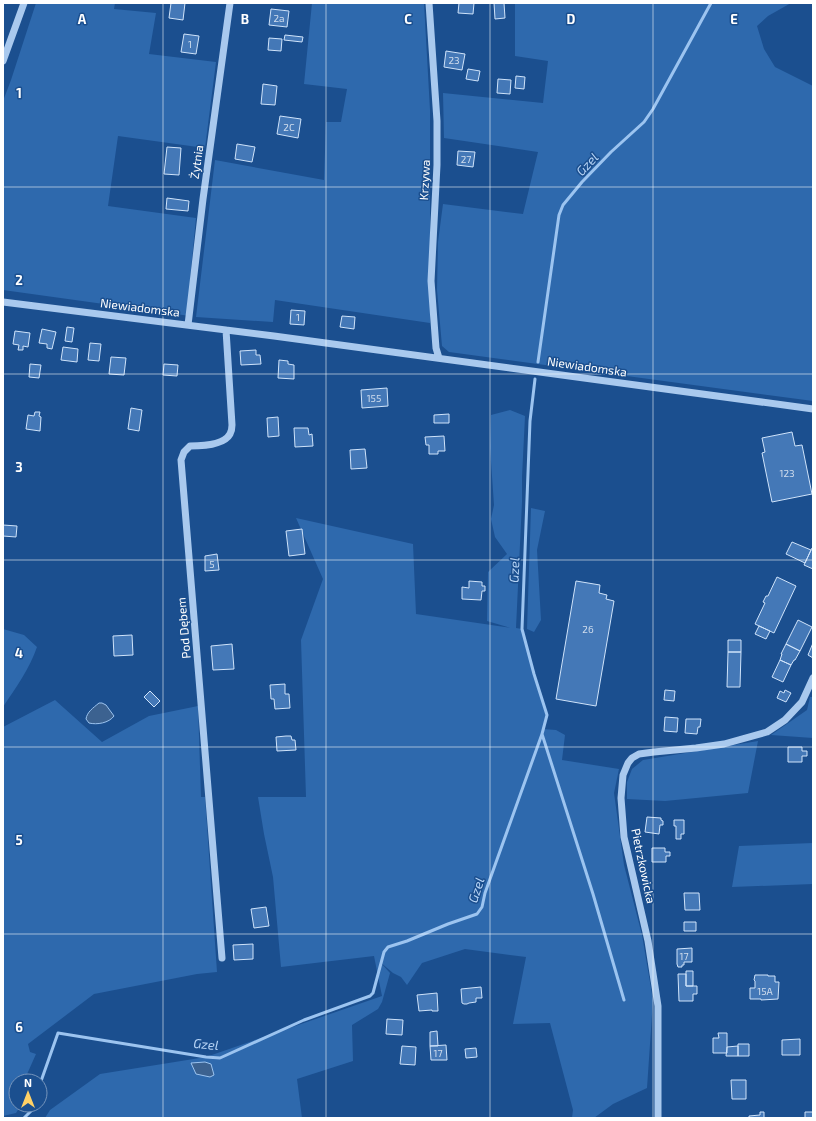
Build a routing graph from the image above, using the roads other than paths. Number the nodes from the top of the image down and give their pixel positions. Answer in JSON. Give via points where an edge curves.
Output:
{"nodes":[{"id":1,"x":24,"y":3,"type":"edge"},
{"id":2,"x":230,"y":3,"type":"edge"},
{"id":3,"x":429,"y":3,"type":"edge"},
{"id":4,"x":3,"y":61,"type":"edge"},
{"id":5,"x":3,"y":302,"type":"edge"},
{"id":6,"x":188,"y":325,"type":"junction"},
{"id":7,"x":226,"y":330,"type":"junction"},
{"id":8,"x":439,"y":358,"type":"junction"},
{"id":9,"x":813,"y":409,"type":"edge"},
{"id":10,"x":813,"y":678,"type":"edge"},
{"id":11,"x":222,"y":958,"type":"dead end"},
{"id":12,"x":658,"y":1118,"type":"edge"}],
"edges":[{"from":1,"to":4,"type":"street"},
{"from":2,"to":6,"type":"street","name":"Żytnia"},
{"from":3,"to":8,"type":"street","name":"Krzywa","via":[[437,121],[431,281]]},
{"from":5,"to":6,"type":"street","name":"Niewiadomska"},
{"from":6,"to":7,"type":"street","name":"Niewiadomska"},
{"from":7,"to":8,"type":"street","name":"Niewiadomska"},
{"from":7,"to":11,"type":"street","name":"Pod Dębem","via":[[232,425],[230,435],[205,446],[190,446],[181,460]]},
{"from":8,"to":9,"type":"street","name":"Niewiadomska"},
{"from":10,"to":12,"type":"street","name":"Pietrzkowicka","via":[[802,702],[785,720],[767,732],[724,744],[639,754],[628,763],[623,776],[621,798],[624,837],[648,941],[658,1006]]}]}
